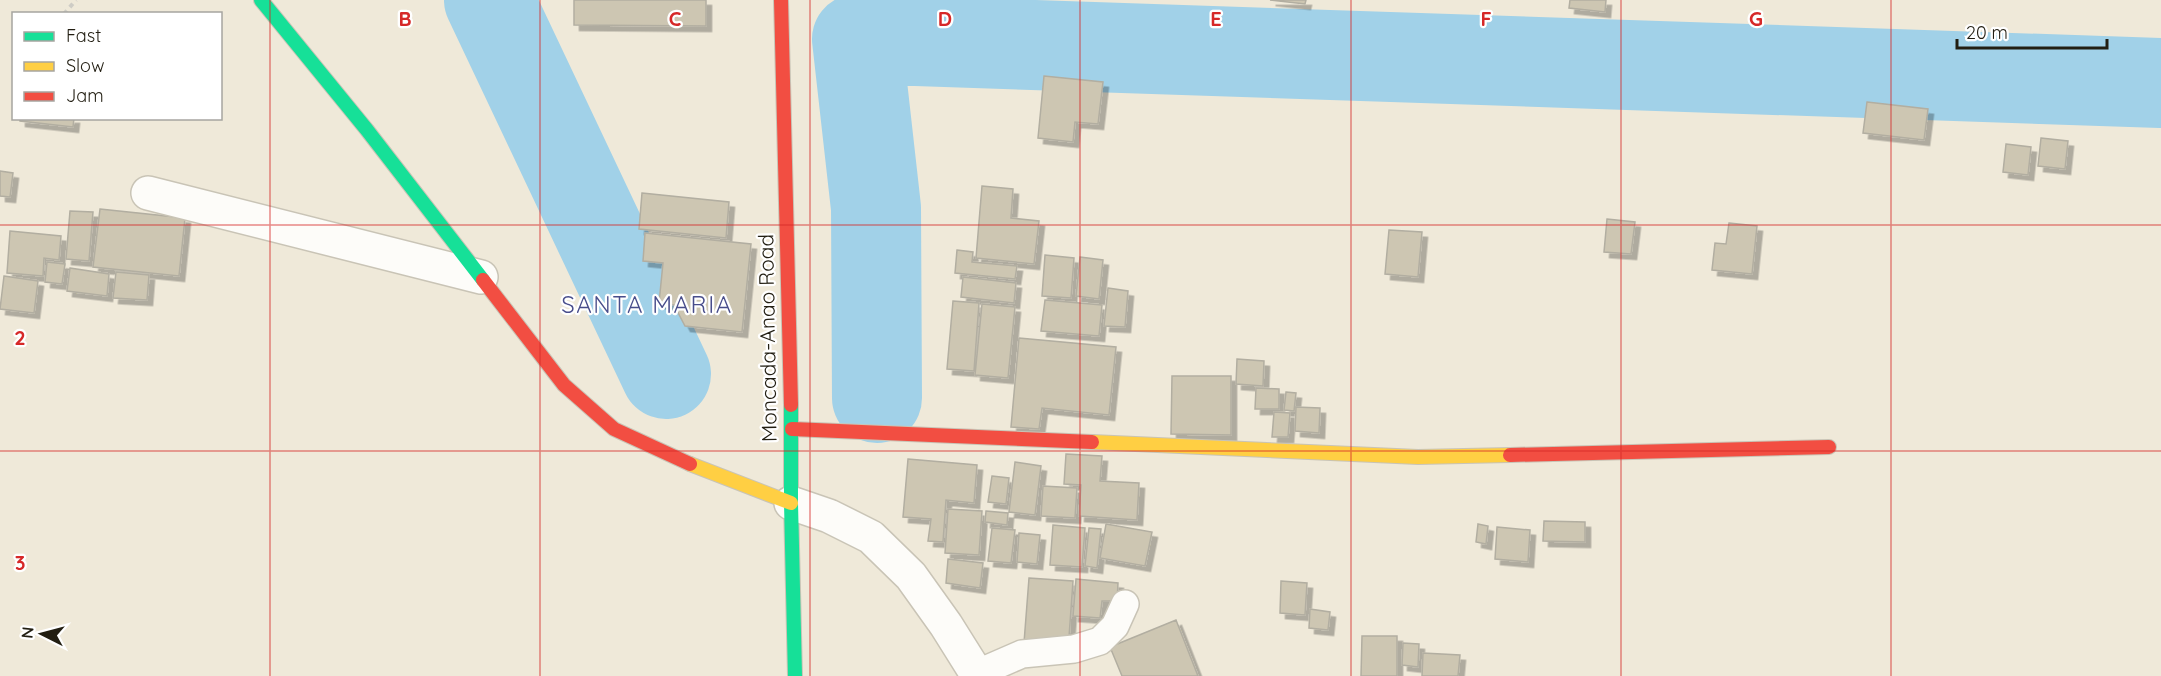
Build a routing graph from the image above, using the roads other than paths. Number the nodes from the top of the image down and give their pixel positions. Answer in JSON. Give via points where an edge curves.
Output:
{"nodes":[{"id":1,"x":261,"y":0,"type":"edge"},
{"id":2,"x":781,"y":0,"type":"edge"},
{"id":3,"x":148,"y":193,"type":"dead end"},
{"id":4,"x":481,"y":277,"type":"junction"},
{"id":5,"x":792,"y":429,"type":"junction"},
{"id":6,"x":1829,"y":447,"type":"dead end"},
{"id":7,"x":790,"y":503,"type":"junction"},
{"id":8,"x":1125,"y":604,"type":"dead end"},
{"id":9,"x":977,"y":675,"type":"edge"},
{"id":10,"x":795,"y":676,"type":"edge"}],
"edges":[{"from":1,"to":4,"type":"street"},
{"from":2,"to":5,"type":"street","name":"Moncada-Anao Road"},
{"from":3,"to":4,"type":"street"},
{"from":4,"to":7,"type":"street","via":[[564,385],[614,429],[670,456]]},
{"from":5,"to":6,"type":"street","via":[[1418,457]]},
{"from":5,"to":7,"type":"street","name":"Moncada-Anao Road"},
{"from":7,"to":9,"type":"street","via":[[829,516],[871,537],[911,576]]},
{"from":7,"to":10,"type":"street","name":"Moncada-Anao Road"},
{"from":8,"to":9,"type":"lane","via":[[1115,626],[1100,641],[1074,649],[1022,654]]}]}
